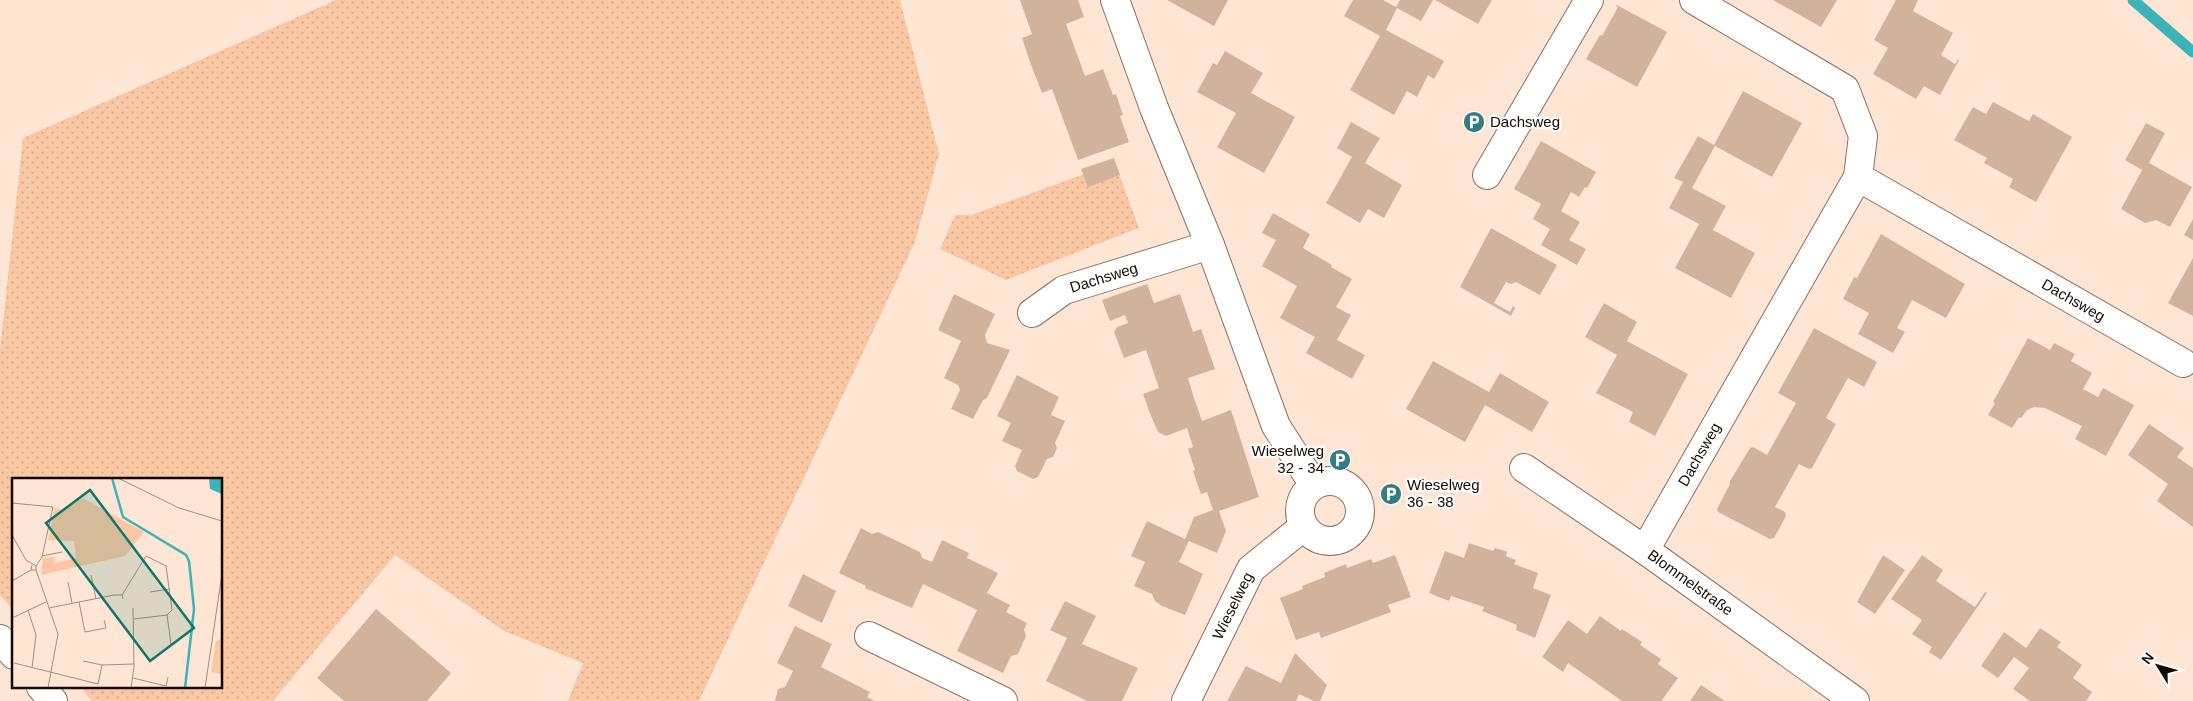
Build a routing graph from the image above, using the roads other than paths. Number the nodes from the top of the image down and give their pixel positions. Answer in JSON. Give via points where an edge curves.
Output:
{"nodes":[{"id":1,"x":1115,"y":0,"type":"edge"},
{"id":2,"x":1589,"y":0,"type":"edge"},
{"id":3,"x":1694,"y":0,"type":"edge"},
{"id":4,"x":1486,"y":176,"type":"dead end"},
{"id":5,"x":1858,"y":177,"type":"junction"},
{"id":6,"x":1210,"y":245,"type":"junction"},
{"id":7,"x":1032,"y":314,"type":"dead end"},
{"id":8,"x":2183,"y":363,"type":"dead end"},
{"id":9,"x":1524,"y":468,"type":"dead end"},
{"id":10,"x":1314,"y":486,"type":"junction"},
{"id":11,"x":1303,"y":527,"type":"junction"},
{"id":12,"x":1645,"y":550,"type":"junction"},
{"id":13,"x":869,"y":636,"type":"dead end"},
{"id":14,"x":0,"y":639,"type":"edge"},
{"id":15,"x":12,"y":653,"type":"edge"},
{"id":16,"x":42,"y":688,"type":"edge"},
{"id":17,"x":53,"y":701,"type":"edge"},
{"id":18,"x":1003,"y":701,"type":"edge"},
{"id":19,"x":1186,"y":701,"type":"edge"},
{"id":20,"x":1855,"y":701,"type":"edge"}],
"edges":[{"from":1,"to":6,"type":"street","via":[[1154,108]]},
{"from":2,"to":4,"type":"street"},
{"from":3,"to":5,"type":"street","name":"Dachsweg","via":[[1845,89],[1862,136]]},
{"from":5,"to":8,"type":"street","name":"Dachsweg"},
{"from":5,"to":12,"type":"street","name":"Dachsweg"},
{"from":6,"to":7,"type":"street","name":"Dachsweg","via":[[1064,290]]},
{"from":6,"to":10,"type":"street","via":[[1276,426]]},
{"from":9,"to":12,"type":"street","name":"Blommelstraße"},
{"from":10,"to":11,"type":"street","via":[[1301,500]]},
{"from":10,"to":11,"type":"street","via":[[1333,481],[1350,489],[1360,506],[1359,518],[1350,534],[1331,541],[1312,536]]},
{"from":11,"to":19,"type":"street","name":"Wieselweg","via":[[1251,569]]},
{"from":12,"to":20,"type":"street","name":"Blommelstraße"},
{"from":13,"to":18,"type":"street"},
{"from":14,"to":15,"type":"street"},
{"from":16,"to":17,"type":"street"}]}
